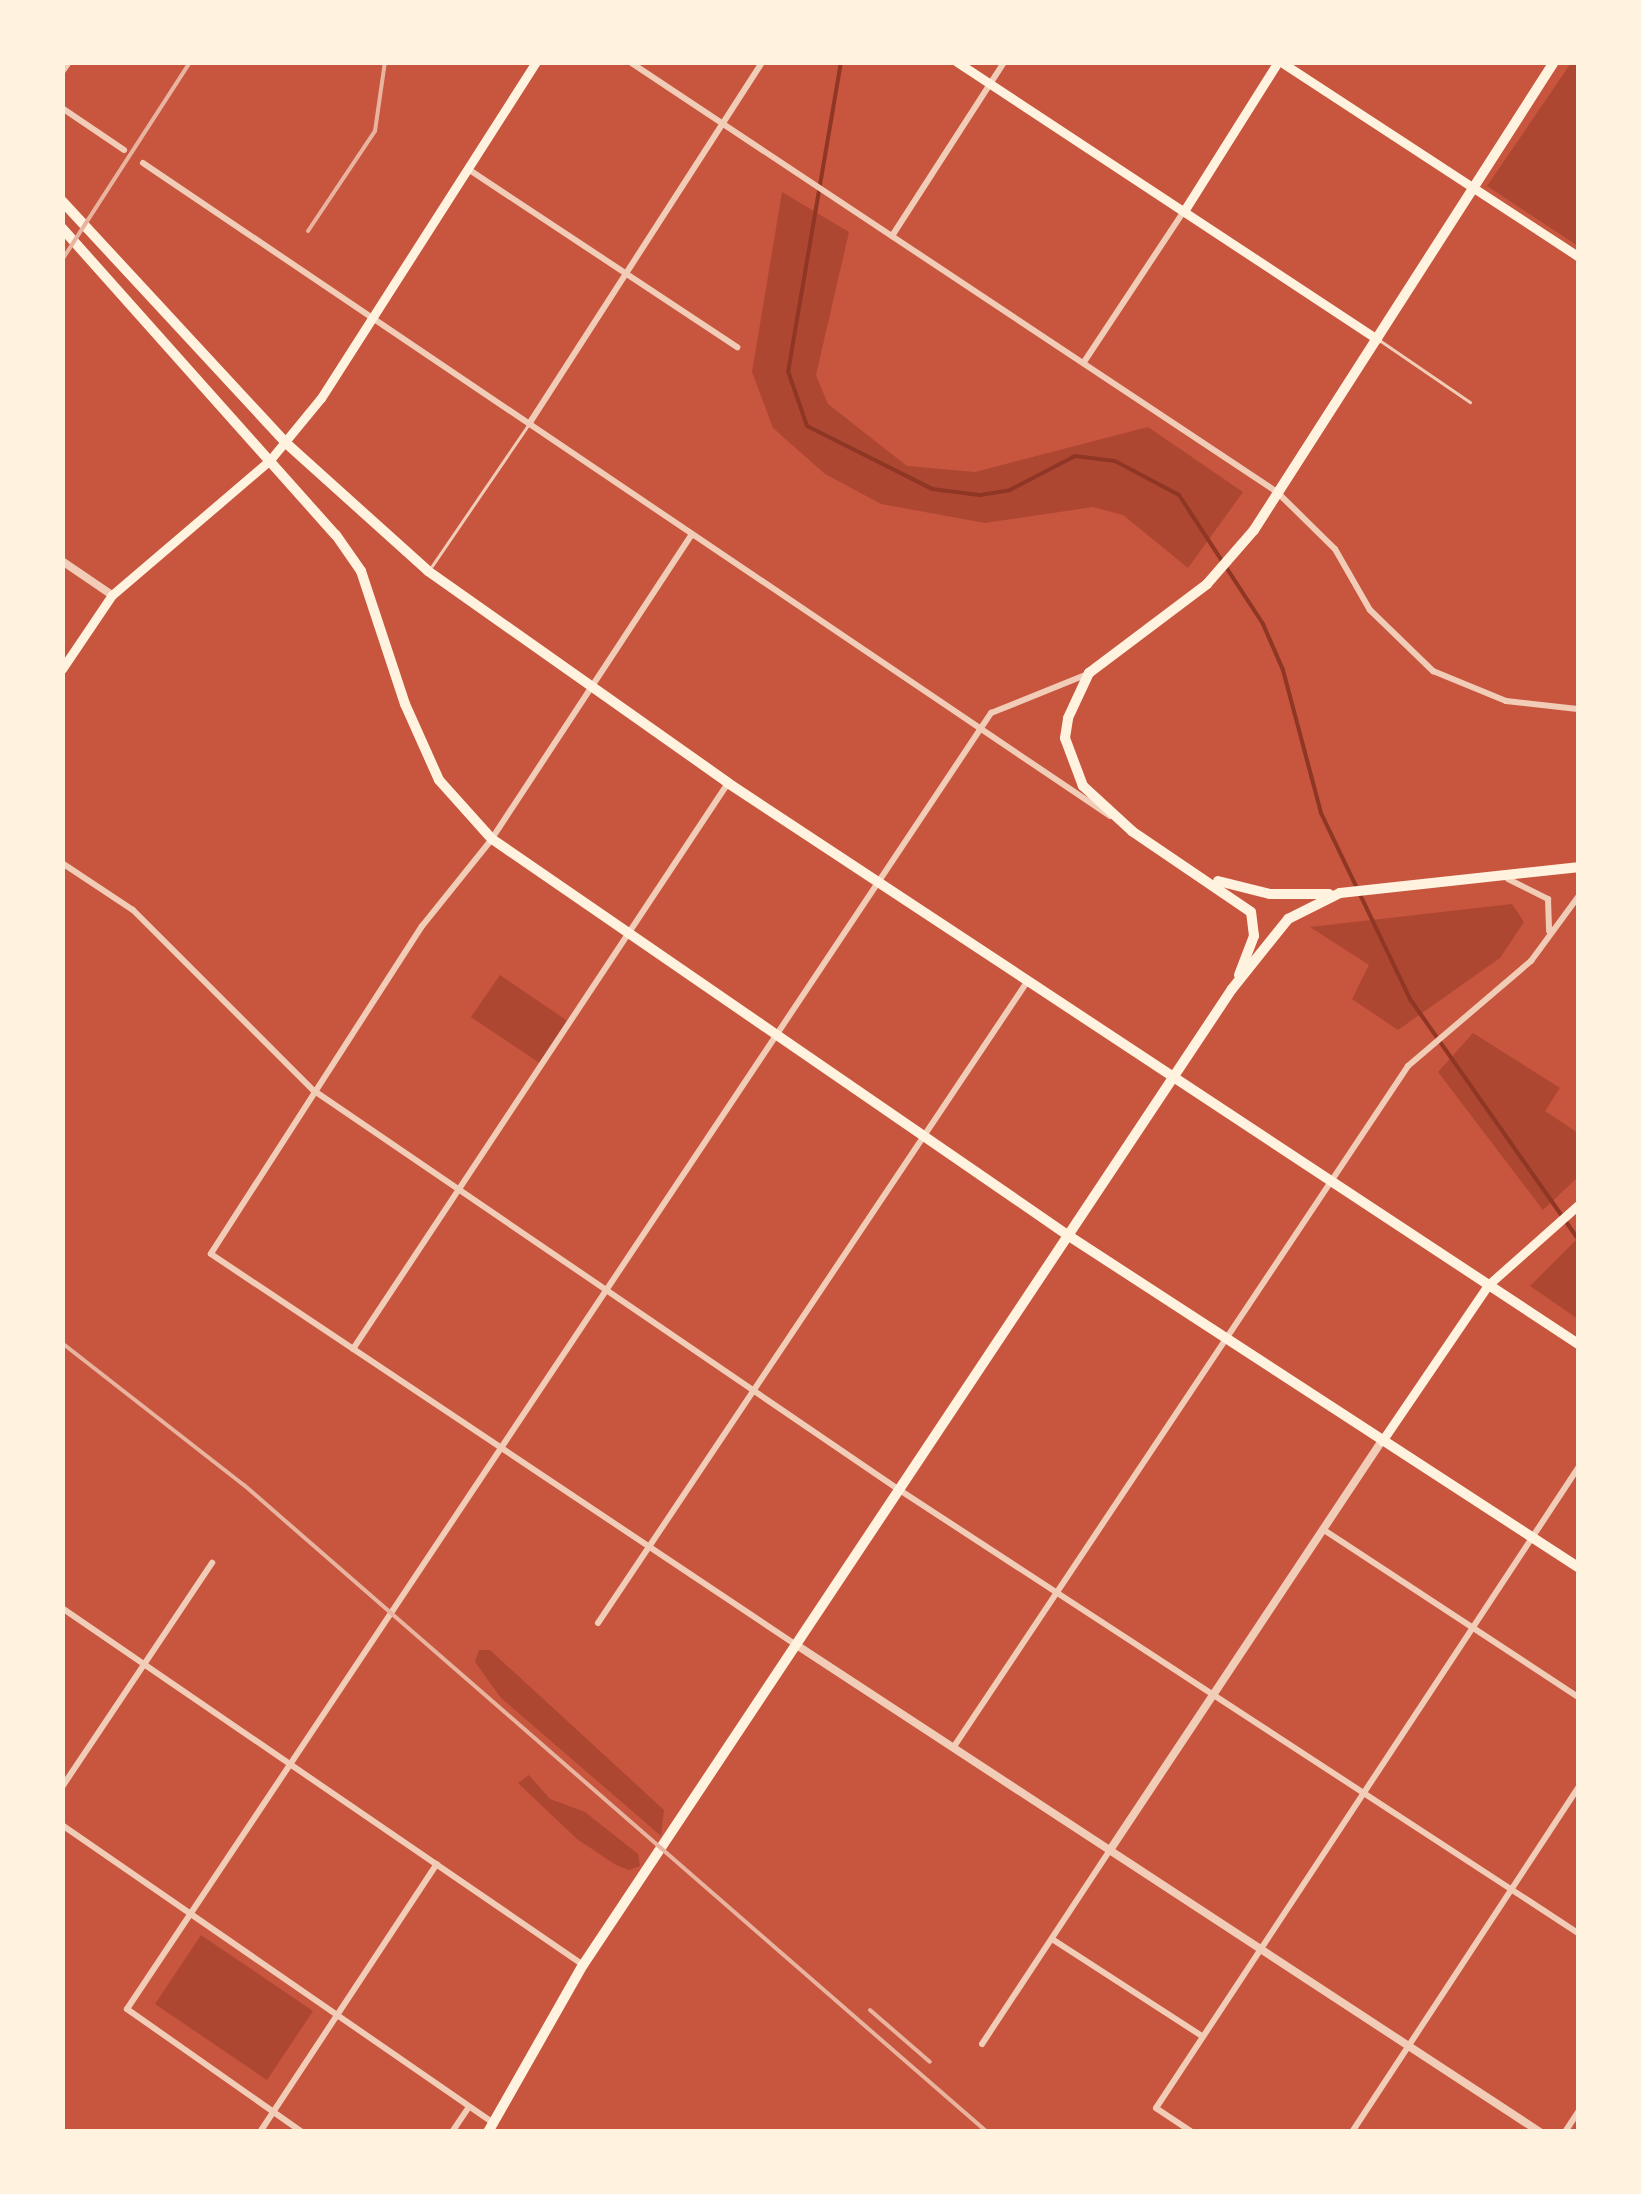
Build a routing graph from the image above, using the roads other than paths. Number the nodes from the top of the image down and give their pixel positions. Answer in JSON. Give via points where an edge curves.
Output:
{"nodes":[{"id":1,"x":68,"y":62,"type":"edge"},
{"id":2,"x":536,"y":62,"type":"edge"},
{"id":3,"x":630,"y":62,"type":"edge"},
{"id":4,"x":762,"y":62,"type":"edge"},
{"id":5,"x":957,"y":62,"type":"edge"},
{"id":6,"x":1004,"y":62,"type":"edge"},
{"id":7,"x":1279,"y":62,"type":"edge"},
{"id":8,"x":1554,"y":62,"type":"edge"},
{"id":9,"x":62,"y":72,"type":"edge"},
{"id":10,"x":990,"y":84,"type":"junction"},
{"id":11,"x":62,"y":108,"type":"edge"},
{"id":12,"x":724,"y":124,"type":"junction"},
{"id":13,"x":124,"y":150,"type":"dead end"},
{"id":14,"x":143,"y":162,"type":"dead end"},
{"id":15,"x":468,"y":169,"type":"junction"},
{"id":16,"x":1475,"y":188,"type":"junction"},
{"id":17,"x":62,"y":201,"type":"edge"},
{"id":18,"x":1184,"y":211,"type":"junction"},
{"id":19,"x":62,"y":228,"type":"edge"},
{"id":20,"x":892,"y":236,"type":"junction"},
{"id":21,"x":1574,"y":253,"type":"edge"},
{"id":22,"x":626,"y":274,"type":"junction"},
{"id":23,"x":373,"y":318,"type":"junction"},
{"id":24,"x":1377,"y":339,"type":"junction"},
{"id":25,"x":737,"y":347,"type":"dead end"},
{"id":26,"x":1084,"y":362,"type":"junction"},
{"id":27,"x":1470,"y":402,"type":"dead end"},
{"id":28,"x":529,"y":424,"type":"junction"},
{"id":29,"x":286,"y":443,"type":"junction"},
{"id":30,"x":270,"y":460,"type":"junction"},
{"id":31,"x":1278,"y":492,"type":"junction"},
{"id":32,"x":692,"y":534,"type":"junction"},
{"id":33,"x":62,"y":561,"type":"edge"},
{"id":34,"x":428,"y":571,"type":"junction"},
{"id":35,"x":112,"y":595,"type":"junction"},
{"id":36,"x":62,"y":670,"type":"edge"},
{"id":37,"x":1089,"y":673,"type":"junction"},
{"id":38,"x":591,"y":689,"type":"junction"},
{"id":39,"x":1578,"y":709,"type":"edge"},
{"id":40,"x":980,"y":730,"type":"junction"},
{"id":41,"x":728,"y":782,"type":"junction"},
{"id":42,"x":1132,"y":831,"type":"junction"},
{"id":43,"x":492,"y":839,"type":"junction"},
{"id":44,"x":62,"y":863,"type":"edge"},
{"id":45,"x":1578,"y":867,"type":"edge"},
{"id":46,"x":1205,"y":877,"type":"junction"},
{"id":47,"x":1508,"y":879,"type":"junction"},
{"id":48,"x":878,"y":883,"type":"junction"},
{"id":49,"x":1340,"y":893,"type":"junction"},
{"id":50,"x":1578,"y":897,"type":"edge"},
{"id":51,"x":627,"y":932,"type":"junction"},
{"id":52,"x":1548,"y":937,"type":"junction"},
{"id":53,"x":1027,"y":982,"type":"junction"},
{"id":54,"x":1232,"y":990,"type":"junction"},
{"id":55,"x":777,"y":1036,"type":"junction"},
{"id":56,"x":1175,"y":1080,"type":"junction"},
{"id":57,"x":314,"y":1090,"type":"junction"},
{"id":58,"x":924,"y":1137,"type":"junction"},
{"id":59,"x":1330,"y":1180,"type":"junction"},
{"id":60,"x":458,"y":1190,"type":"junction"},
{"id":61,"x":1578,"y":1205,"type":"edge"},
{"id":62,"x":1070,"y":1236,"type":"junction"},
{"id":63,"x":1488,"y":1284,"type":"junction"},
{"id":64,"x":604,"y":1288,"type":"junction"},
{"id":65,"x":1226,"y":1338,"type":"junction"},
{"id":66,"x":1578,"y":1344,"type":"edge"},
{"id":67,"x":354,"y":1349,"type":"junction"},
{"id":68,"x":753,"y":1391,"type":"junction"},
{"id":69,"x":1382,"y":1441,"type":"junction"},
{"id":70,"x":500,"y":1447,"type":"junction"},
{"id":71,"x":1578,"y":1468,"type":"edge"},
{"id":72,"x":898,"y":1489,"type":"junction"},
{"id":73,"x":1324,"y":1530,"type":"junction"},
{"id":74,"x":1533,"y":1538,"type":"junction"},
{"id":75,"x":649,"y":1547,"type":"junction"},
{"id":76,"x":212,"y":1563,"type":"dead end"},
{"id":77,"x":1578,"y":1567,"type":"edge"},
{"id":78,"x":1057,"y":1593,"type":"junction"},
{"id":79,"x":62,"y":1608,"type":"edge"},
{"id":80,"x":598,"y":1623,"type":"dead end"},
{"id":81,"x":1473,"y":1628,"type":"junction"},
{"id":82,"x":795,"y":1644,"type":"junction"},
{"id":83,"x":144,"y":1664,"type":"junction"},
{"id":84,"x":1213,"y":1695,"type":"junction"},
{"id":85,"x":1578,"y":1697,"type":"edge"},
{"id":86,"x":953,"y":1748,"type":"junction"},
{"id":87,"x":290,"y":1764,"type":"junction"},
{"id":88,"x":62,"y":1788,"type":"edge"},
{"id":89,"x":1578,"y":1788,"type":"edge"},
{"id":90,"x":1363,"y":1792,"type":"junction"},
{"id":91,"x":62,"y":1825,"type":"edge"},
{"id":92,"x":1110,"y":1850,"type":"junction"},
{"id":93,"x":437,"y":1864,"type":"junction"},
{"id":94,"x":1512,"y":1890,"type":"junction"},
{"id":95,"x":191,"y":1913,"type":"junction"},
{"id":96,"x":1578,"y":1933,"type":"edge"},
{"id":97,"x":1052,"y":1940,"type":"junction"},
{"id":98,"x":1260,"y":1949,"type":"junction"},
{"id":99,"x":583,"y":1964,"type":"junction"},
{"id":100,"x":337,"y":2012,"type":"junction"},
{"id":101,"x":1202,"y":2037,"type":"junction"},
{"id":102,"x":982,"y":2044,"type":"dead end"},
{"id":103,"x":1408,"y":2046,"type":"junction"},
{"id":104,"x":469,"y":2106,"type":"junction"},
{"id":105,"x":273,"y":2111,"type":"junction"},
{"id":106,"x":1578,"y":2112,"type":"edge"},
{"id":107,"x":490,"y":2127,"type":"edge"},
{"id":108,"x":260,"y":2132,"type":"edge"},
{"id":109,"x":302,"y":2132,"type":"edge"},
{"id":110,"x":452,"y":2132,"type":"edge"},
{"id":111,"x":1192,"y":2132,"type":"edge"},
{"id":112,"x":1352,"y":2132,"type":"edge"},
{"id":113,"x":1540,"y":2132,"type":"edge"},
{"id":114,"x":1565,"y":2132,"type":"edge"}],
"edges":[{"from":1,"to":9,"type":"street"},
{"from":2,"to":15,"type":"main road"},
{"from":3,"to":12,"type":"street"},
{"from":4,"to":12,"type":"street"},
{"from":5,"to":10,"type":"main road"},
{"from":6,"to":10,"type":"street"},
{"from":7,"to":16,"type":"main road"},
{"from":7,"to":18,"type":"main road"},
{"from":8,"to":16,"type":"main road"},
{"from":10,"to":18,"type":"main road"},
{"from":10,"to":20,"type":"street"},
{"from":11,"to":13,"type":"street"},
{"from":12,"to":20,"type":"street"},
{"from":12,"to":22,"type":"street"},
{"from":14,"to":23,"type":"street"},
{"from":15,"to":22,"type":"street"},
{"from":15,"to":23,"type":"main road"},
{"from":16,"to":21,"type":"main road"},
{"from":16,"to":24,"type":"main road"},
{"from":17,"to":29,"type":"main road"},
{"from":18,"to":24,"type":"main road"},
{"from":18,"to":26,"type":"street"},
{"from":19,"to":30,"type":"main road"},
{"from":20,"to":26,"type":"street"},
{"from":22,"to":25,"type":"street"},
{"from":22,"to":28,"type":"street"},
{"from":23,"to":28,"type":"street"},
{"from":23,"to":29,"type":"main road"},
{"from":24,"to":27,"type":"lane"},
{"from":24,"to":31,"type":"main road"},
{"from":26,"to":31,"type":"street"},
{"from":28,"to":32,"type":"street"},
{"from":28,"to":34,"type":"lane"},
{"from":29,"to":30,"type":"main road"},
{"from":29,"to":34,"type":"main road"},
{"from":30,"to":35,"type":"main road"},
{"from":30,"to":43,"type":"main road","via":[[361,571],[422,745],[462,812]]},
{"from":31,"to":37,"type":"main road","via":[[1207,584]]},
{"from":31,"to":39,"type":"street","via":[[1324,536],[1370,610],[1433,671],[1506,701]]},
{"from":32,"to":38,"type":"street"},
{"from":32,"to":40,"type":"street"},
{"from":33,"to":35,"type":"street"},
{"from":34,"to":38,"type":"main road"},
{"from":35,"to":36,"type":"main road"},
{"from":37,"to":40,"type":"street","via":[[991,714]]},
{"from":37,"to":42,"type":"main road","via":[[1068,718],[1071,763],[1083,786]]},
{"from":38,"to":41,"type":"main road"},
{"from":38,"to":43,"type":"street"},
{"from":40,"to":42,"type":"street"},
{"from":40,"to":48,"type":"street"},
{"from":41,"to":48,"type":"main road"},
{"from":41,"to":51,"type":"street"},
{"from":42,"to":46,"type":"main road"},
{"from":43,"to":51,"type":"main road"},
{"from":43,"to":57,"type":"street","via":[[422,926]]},
{"from":44,"to":57,"type":"street","via":[[133,910]]},
{"from":45,"to":47,"type":"main road"},
{"from":46,"to":49,"type":"main road","via":[[1270,894]]},
{"from":46,"to":54,"type":"main road","via":[[1251,912],[1254,936]]},
{"from":47,"to":49,"type":"main road"},
{"from":47,"to":52,"type":"street","via":[[1548,899]]},
{"from":48,"to":53,"type":"main road"},
{"from":48,"to":55,"type":"street"},
{"from":49,"to":54,"type":"main road","via":[[1288,920]]},
{"from":50,"to":52,"type":"street"},
{"from":51,"to":55,"type":"main road"},
{"from":51,"to":60,"type":"street"},
{"from":52,"to":59,"type":"street","via":[[1510,981],[1419,1052]]},
{"from":53,"to":56,"type":"main road"},
{"from":53,"to":58,"type":"street"},
{"from":54,"to":56,"type":"main road"},
{"from":55,"to":58,"type":"main road"},
{"from":55,"to":64,"type":"street"},
{"from":56,"to":59,"type":"main road"},
{"from":56,"to":62,"type":"main road"},
{"from":57,"to":60,"type":"street"},
{"from":57,"to":67,"type":"street","via":[[211,1254]]},
{"from":58,"to":62,"type":"main road"},
{"from":58,"to":68,"type":"street"},
{"from":59,"to":63,"type":"main road"},
{"from":59,"to":65,"type":"street"},
{"from":60,"to":64,"type":"street"},
{"from":60,"to":67,"type":"street"},
{"from":61,"to":63,"type":"main road"},
{"from":62,"to":65,"type":"main road"},
{"from":62,"to":72,"type":"main road"},
{"from":63,"to":66,"type":"main road"},
{"from":63,"to":69,"type":"main road"},
{"from":64,"to":68,"type":"street"},
{"from":64,"to":70,"type":"street"},
{"from":65,"to":69,"type":"main road"},
{"from":65,"to":78,"type":"street"},
{"from":67,"to":70,"type":"street"},
{"from":68,"to":72,"type":"street"},
{"from":68,"to":75,"type":"street"},
{"from":69,"to":73,"type":"street"},
{"from":69,"to":74,"type":"main road"},
{"from":70,"to":75,"type":"street"},
{"from":70,"to":87,"type":"street"},
{"from":71,"to":74,"type":"street"},
{"from":72,"to":78,"type":"street"},
{"from":72,"to":82,"type":"main road"},
{"from":73,"to":81,"type":"street"},
{"from":73,"to":84,"type":"street"},
{"from":74,"to":77,"type":"main road"},
{"from":74,"to":81,"type":"street"},
{"from":75,"to":80,"type":"street"},
{"from":75,"to":82,"type":"street"},
{"from":76,"to":83,"type":"street"},
{"from":78,"to":84,"type":"street"},
{"from":78,"to":86,"type":"street"},
{"from":79,"to":83,"type":"street"},
{"from":81,"to":85,"type":"street"},
{"from":81,"to":90,"type":"street"},
{"from":82,"to":86,"type":"street"},
{"from":82,"to":99,"type":"main road"},
{"from":83,"to":87,"type":"street"},
{"from":83,"to":88,"type":"street"},
{"from":84,"to":90,"type":"street"},
{"from":84,"to":92,"type":"street"},
{"from":86,"to":92,"type":"street"},
{"from":87,"to":93,"type":"street"},
{"from":87,"to":95,"type":"street"},
{"from":89,"to":94,"type":"street"},
{"from":90,"to":94,"type":"street"},
{"from":90,"to":98,"type":"street"},
{"from":91,"to":95,"type":"street"},
{"from":92,"to":97,"type":"street"},
{"from":92,"to":98,"type":"street"},
{"from":93,"to":99,"type":"street"},
{"from":93,"to":100,"type":"street"},
{"from":94,"to":96,"type":"street"},
{"from":94,"to":103,"type":"street"},
{"from":95,"to":100,"type":"street"},
{"from":95,"to":105,"type":"street","via":[[127,2010]]},
{"from":97,"to":101,"type":"street"},
{"from":97,"to":102,"type":"street"},
{"from":98,"to":101,"type":"street"},
{"from":98,"to":103,"type":"street"},
{"from":99,"to":107,"type":"main road"},
{"from":100,"to":104,"type":"street"},
{"from":100,"to":105,"type":"street"},
{"from":101,"to":111,"type":"street","via":[[1156,2108]]},
{"from":103,"to":112,"type":"street"},
{"from":103,"to":113,"type":"street"},
{"from":104,"to":107,"type":"street"},
{"from":104,"to":110,"type":"street"},
{"from":105,"to":108,"type":"street"},
{"from":105,"to":109,"type":"street"},
{"from":106,"to":114,"type":"street"}]}
